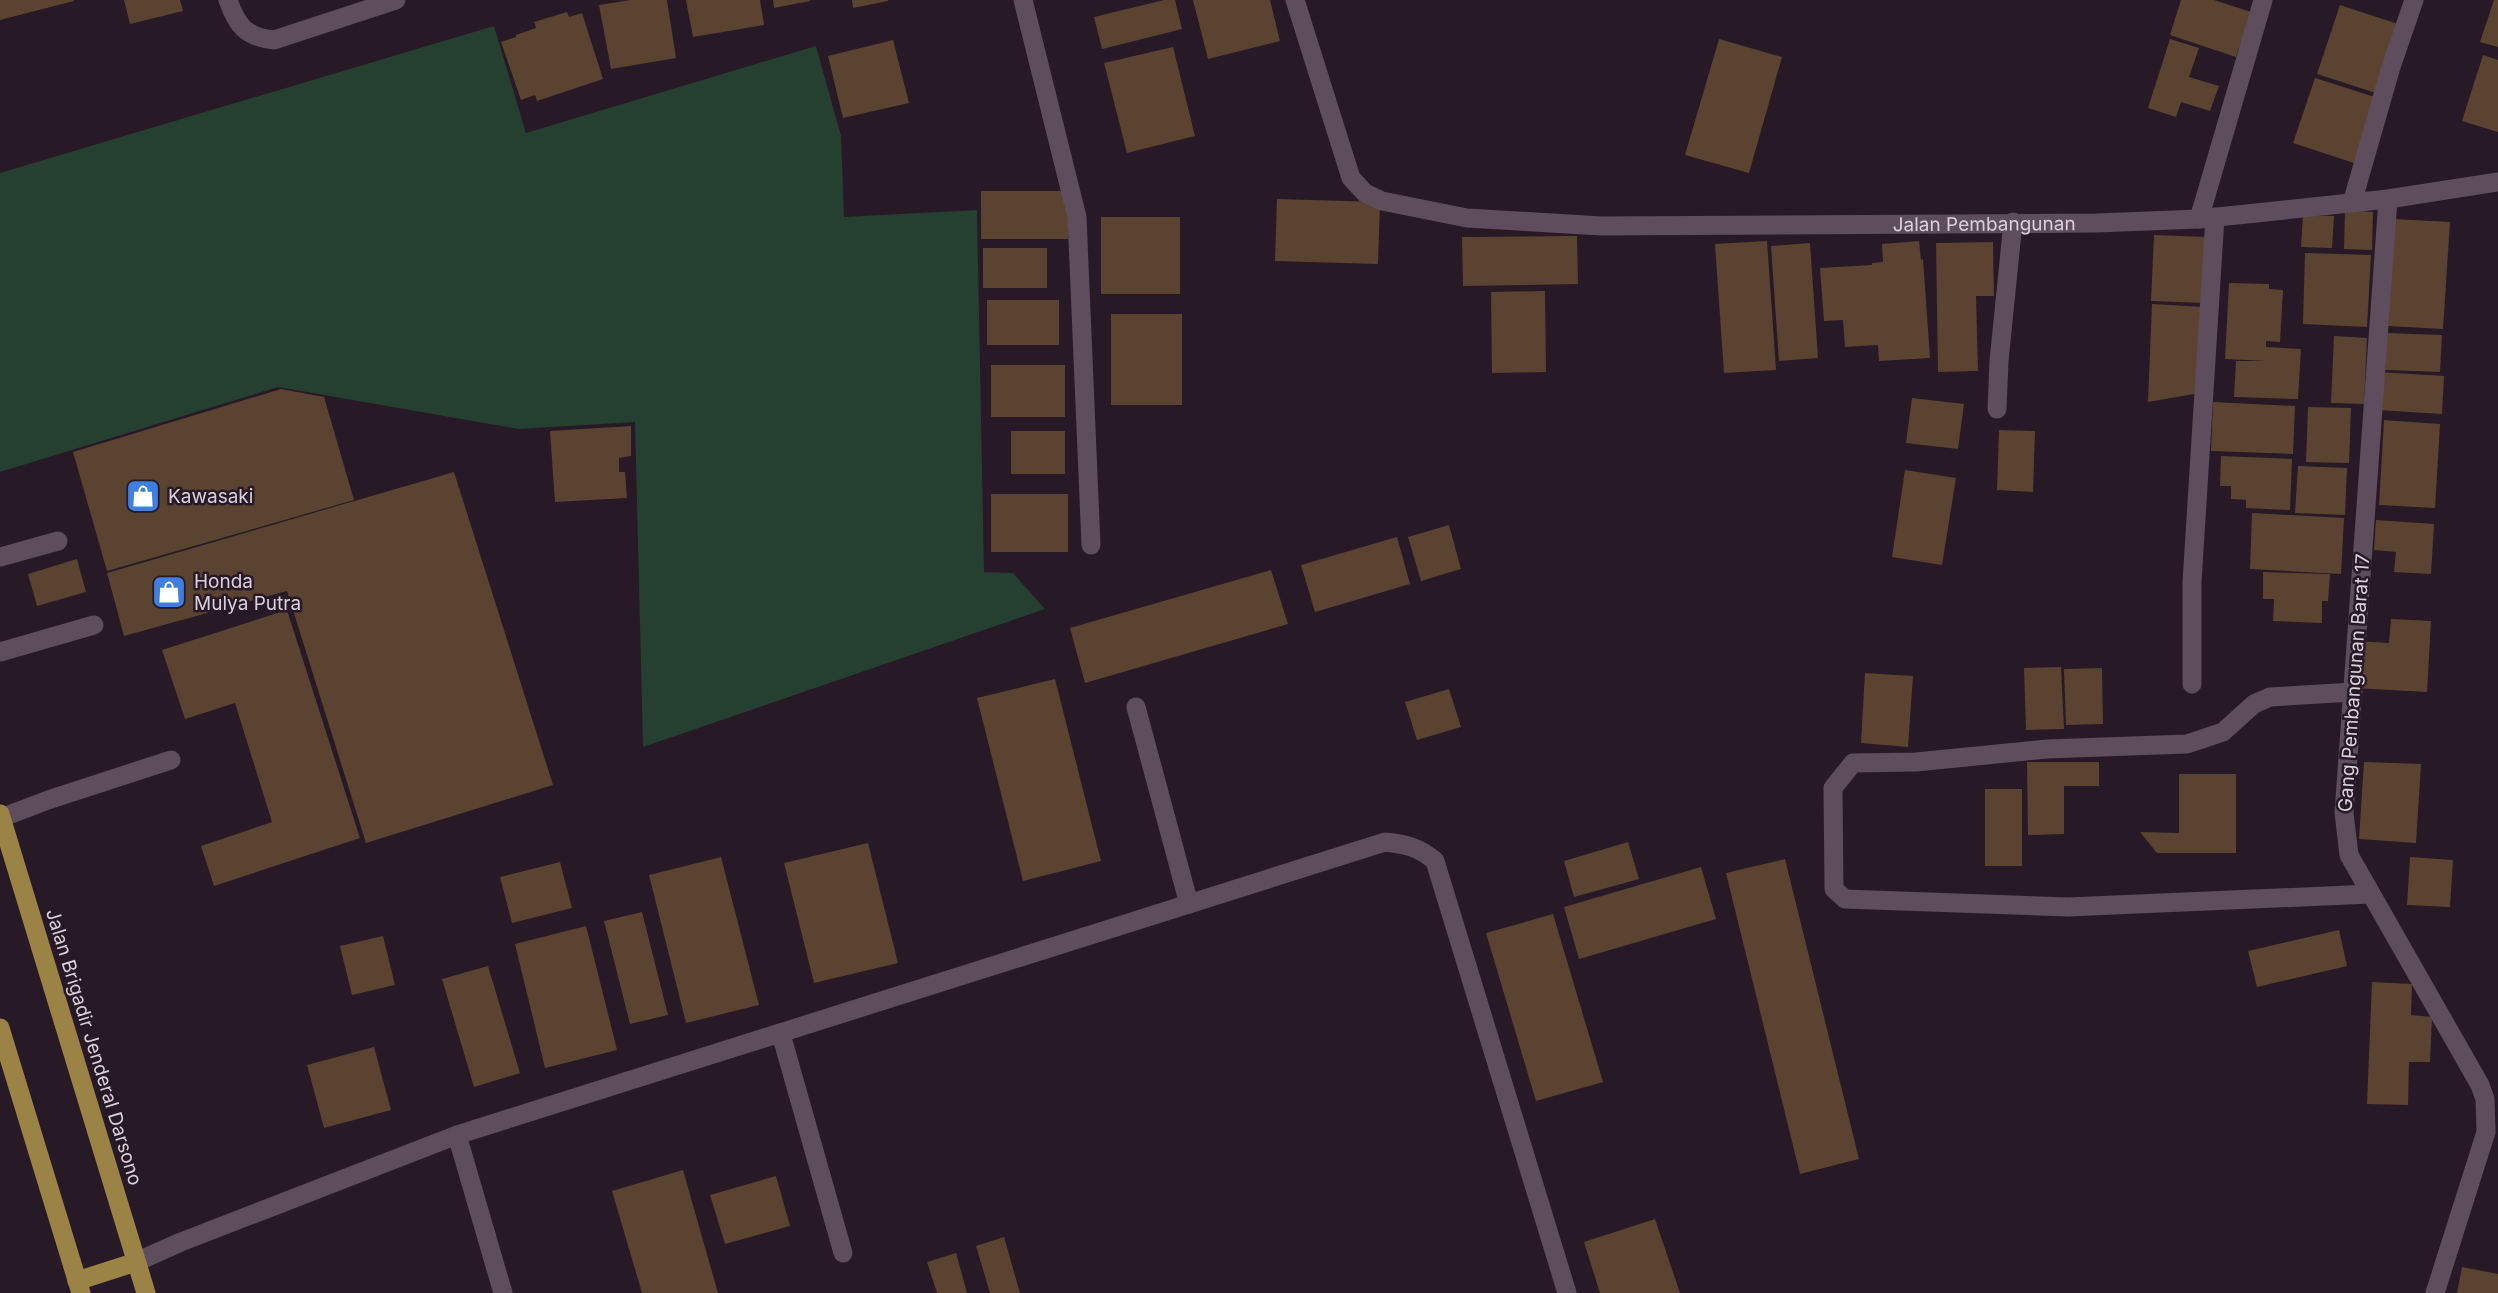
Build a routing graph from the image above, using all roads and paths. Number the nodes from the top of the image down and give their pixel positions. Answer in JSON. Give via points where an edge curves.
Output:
{"nodes":[{"id":1,"x":228,"y":0,"type":"edge"},
{"id":2,"x":396,"y":0,"type":"edge"},
{"id":3,"x":1023,"y":0,"type":"edge"},
{"id":4,"x":1295,"y":0,"type":"edge"},
{"id":5,"x":2263,"y":0,"type":"edge"},
{"id":6,"x":2414,"y":0,"type":"edge"},
{"id":7,"x":2498,"y":182,"type":"edge"},
{"id":8,"x":2388,"y":199,"type":"junction"},
{"id":9,"x":2352,"y":203,"type":"junction"},
{"id":10,"x":2207,"y":218,"type":"junction"},
{"id":11,"x":2013,"y":222,"type":"junction"},
{"id":12,"x":1997,"y":409,"type":"dead end"},
{"id":13,"x":58,"y":541,"type":"dead end"},
{"id":14,"x":1091,"y":545,"type":"dead end"},
{"id":15,"x":0,"y":557,"type":"edge"},
{"id":16,"x":94,"y":625,"type":"dead end"},
{"id":17,"x":0,"y":652,"type":"edge"},
{"id":18,"x":2192,"y":684,"type":"dead end"},
{"id":19,"x":2353,"y":692,"type":"junction"},
{"id":20,"x":1136,"y":708,"type":"dead end"},
{"id":21,"x":171,"y":760,"type":"dead end"},
{"id":22,"x":1,"y":816,"type":"edge"},
{"id":23,"x":2371,"y":894,"type":"junction"},
{"id":24,"x":1189,"y":904,"type":"junction"},
{"id":25,"x":0,"y":1028,"type":"edge"},
{"id":26,"x":781,"y":1034,"type":"junction"},
{"id":27,"x":457,"y":1135,"type":"junction"},
{"id":28,"x":843,"y":1253,"type":"dead end"},
{"id":29,"x":136,"y":1262,"type":"junction"},
{"id":30,"x":79,"y":1287,"type":"edge"},
{"id":31,"x":146,"y":1293,"type":"edge"},
{"id":32,"x":503,"y":1293,"type":"edge"},
{"id":33,"x":1567,"y":1293,"type":"edge"},
{"id":34,"x":2435,"y":1293,"type":"edge"}],
"edges":[{"from":1,"to":2,"type":"street","via":[[244,30],[274,40]]},
{"from":3,"to":14,"type":"street","via":[[1077,217]]},
{"from":4,"to":11,"type":"street","name":"Jalan Pembangunan","via":[[1351,177],[1365,193],[1382,201],[1467,218],[1602,226]]},
{"from":5,"to":10,"type":"street"},
{"from":6,"to":9,"type":"street"},
{"from":7,"to":8,"type":"street","name":"Jalan Pembangunan"},
{"from":8,"to":9,"type":"street","name":"Jalan Pembangunan"},
{"from":8,"to":19,"type":"street","name":"Gang Pembangunan Barat 17"},
{"from":9,"to":10,"type":"street","name":"Jalan Pembangunan"},
{"from":10,"to":11,"type":"street","name":"Jalan Pembangunan"},
{"from":10,"to":18,"type":"street"},
{"from":11,"to":12,"type":"street"},
{"from":13,"to":15,"type":"street"},
{"from":16,"to":17,"type":"street"},
{"from":19,"to":23,"type":"street","name":"Gang Pembangunan Barat 17","via":[[2344,789],[2345,836]]},
{"from":19,"to":23,"type":"street","via":[[2270,698],[2254,704],[2223,732],[2187,744],[1853,763],[1833,788],[1834,889],[1845,899],[2068,907]]},
{"from":20,"to":24,"type":"street"},
{"from":21,"to":22,"type":"street"},
{"from":22,"to":29,"type":"highway","name":"Jalan Brigadir Jenderal Darsono"},
{"from":23,"to":34,"type":"street","name":"Gang Pembangunan Barat 17","via":[[2485,1099],[2486,1132]]},
{"from":24,"to":26,"type":"street"},
{"from":24,"to":33,"type":"street","via":[[1385,842],[1422,850],[1435,861]]},
{"from":25,"to":30,"type":"highway"},
{"from":26,"to":27,"type":"street"},
{"from":26,"to":28,"type":"street"},
{"from":27,"to":29,"type":"street"},
{"from":27,"to":32,"type":"street"},
{"from":29,"to":30,"type":"highway"},
{"from":29,"to":31,"type":"highway","name":"Jalan Brigadir Jenderal Darsono"}]}
